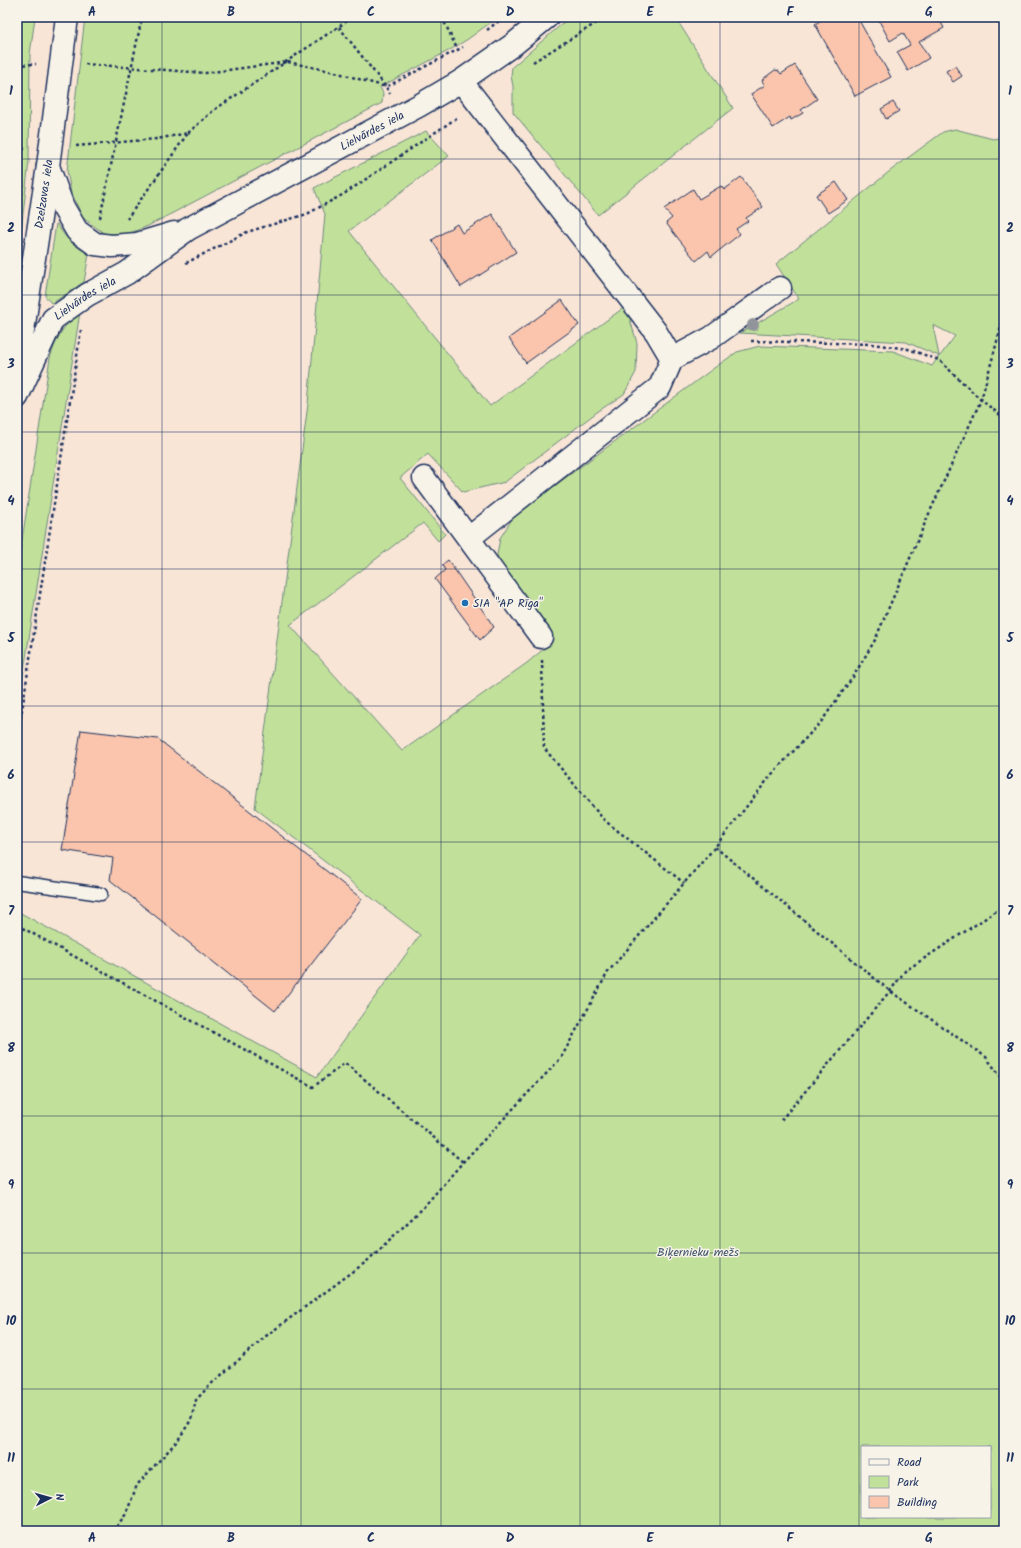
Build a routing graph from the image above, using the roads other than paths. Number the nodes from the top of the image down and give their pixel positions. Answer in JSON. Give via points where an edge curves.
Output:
{"nodes":[{"id":1,"x":67,"y":17,"type":"edge"},
{"id":2,"x":547,"y":17,"type":"edge"},
{"id":3,"x":461,"y":81,"type":"junction"},
{"id":4,"x":49,"y":157,"type":"junction"},
{"id":5,"x":188,"y":229,"type":"junction"},
{"id":6,"x":780,"y":288,"type":"dead end"},
{"id":7,"x":672,"y":358,"type":"junction"},
{"id":8,"x":17,"y":370,"type":"edge"},
{"id":9,"x":17,"y":397,"type":"edge"},
{"id":10,"x":424,"y":478,"type":"dead end"},
{"id":11,"x":469,"y":538,"type":"junction"},
{"id":12,"x":541,"y":637,"type":"road end"},
{"id":13,"x":17,"y":882,"type":"edge"},
{"id":14,"x":101,"y":894,"type":"dead end"}],
"edges":[{"from":1,"to":4,"type":"street","name":"Dzelzavas iela"},
{"from":2,"to":3,"type":"street","name":"Lielvārdes iela"},
{"from":3,"to":5,"type":"street","name":"Lielvārdes iela","via":[[401,117]]},
{"from":3,"to":7,"type":"street","via":[[656,332]]},
{"from":4,"to":5,"type":"street","name":"Lielvārdes iela","via":[[63,207],[77,231],[95,244],[137,244]]},
{"from":4,"to":8,"type":"street","name":"Dzelzavas iela"},
{"from":5,"to":9,"type":"street","name":"Lielvārdes iela","via":[[127,273],[87,295],[53,319]]},
{"from":6,"to":7,"type":"street","via":[[711,338]]},
{"from":7,"to":11,"type":"street","via":[[660,387]]},
{"from":10,"to":11,"type":"street"},
{"from":11,"to":12,"type":"street"},
{"from":13,"to":14,"type":"lane"}]}
